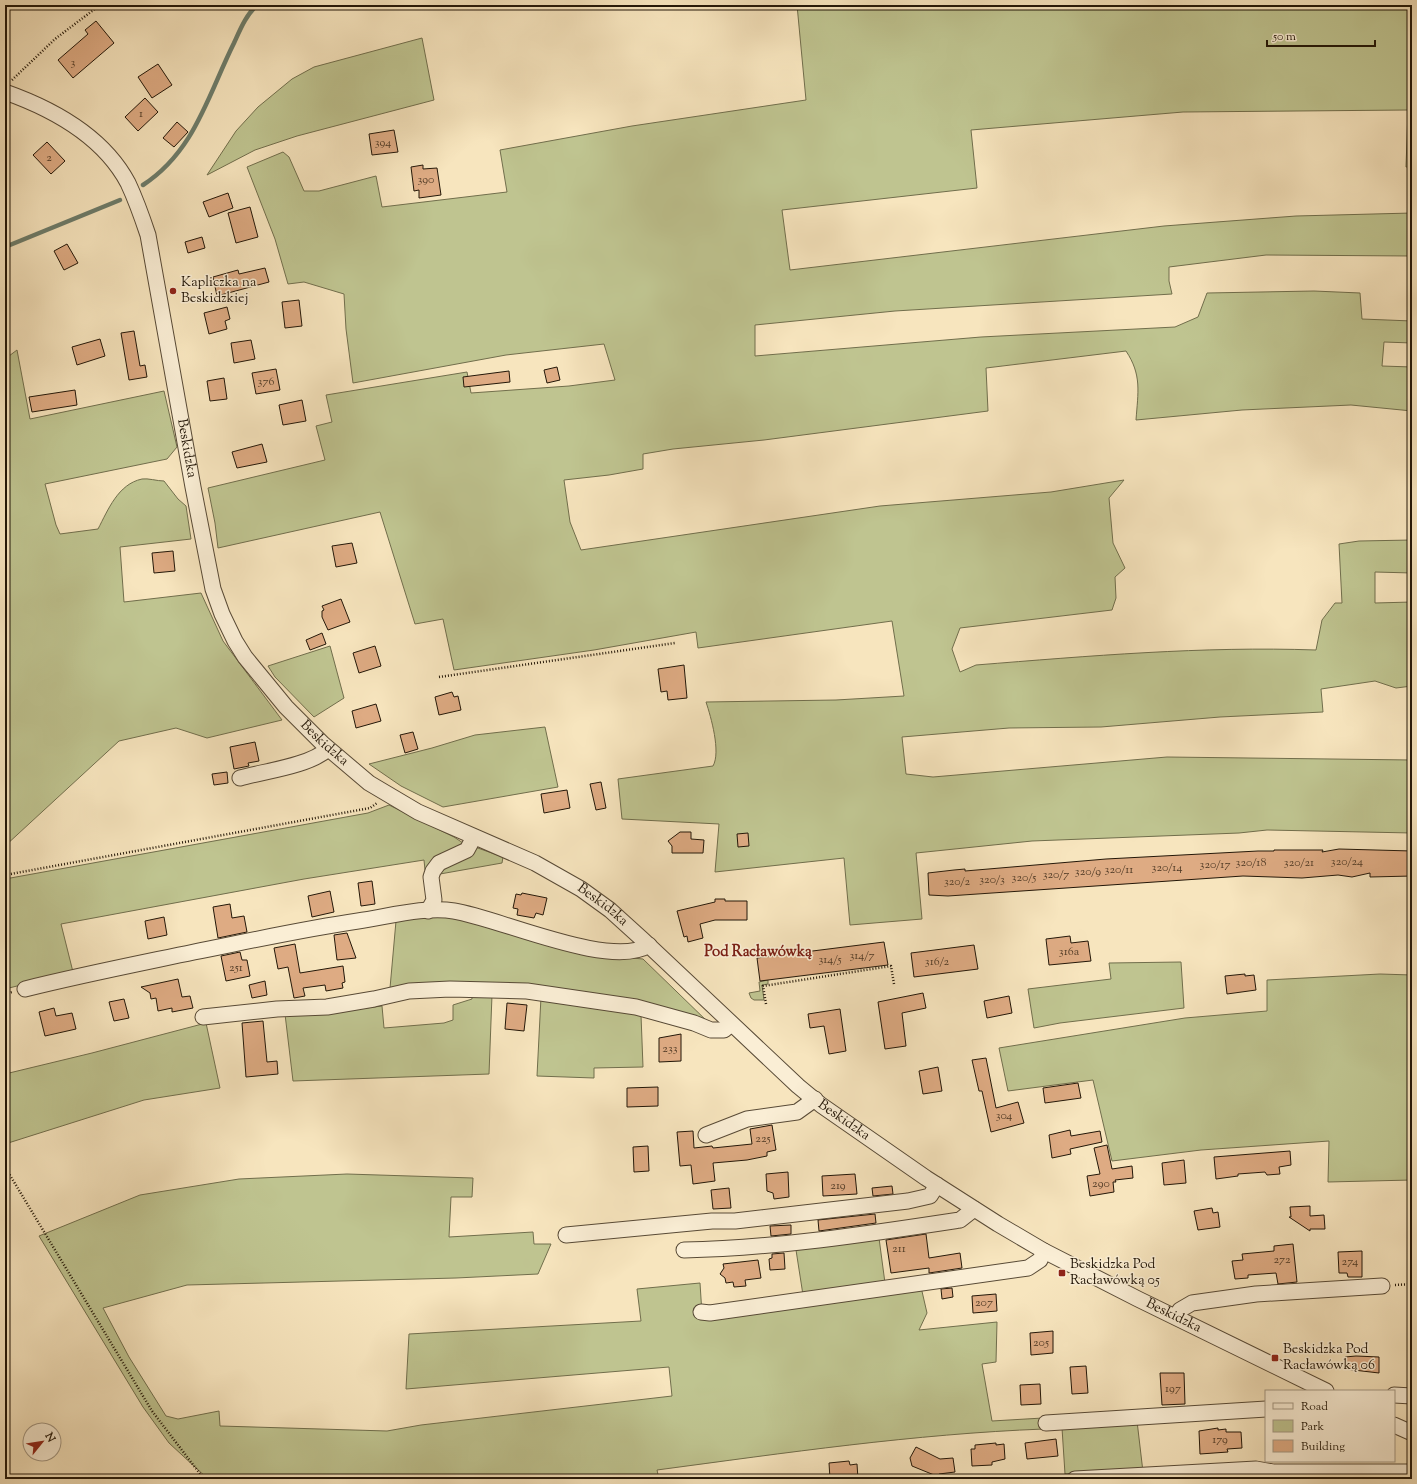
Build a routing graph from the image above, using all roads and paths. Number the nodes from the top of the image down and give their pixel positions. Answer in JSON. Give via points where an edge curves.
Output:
{"nodes":[{"id":1,"x":100,"y":5,"type":"edge"},
{"id":2,"x":6,"y":88,"type":"edge"},
{"id":3,"x":675,"y":643,"type":"dead end"},
{"id":4,"x":439,"y":677,"type":"dead end"},
{"id":5,"x":328,"y":749,"type":"junction"},
{"id":6,"x":240,"y":778,"type":"dead end"},
{"id":7,"x":388,"y":795,"type":"junction"},
{"id":8,"x":474,"y":837,"type":"junction"},
{"id":9,"x":5,"y":875,"type":"edge"},
{"id":10,"x":428,"y":911,"type":"junction"},
{"id":11,"x":649,"y":945,"type":"junction"},
{"id":12,"x":894,"y":984,"type":"dead end"},
{"id":13,"x":25,"y":989,"type":"dead end"},
{"id":14,"x":766,"y":1004,"type":"dead end"},
{"id":15,"x":203,"y":1017,"type":"dead end"},
{"id":16,"x":731,"y":1024,"type":"junction"},
{"id":17,"x":815,"y":1099,"type":"junction"},
{"id":18,"x":706,"y":1135,"type":"dead end"},
{"id":19,"x":5,"y":1168,"type":"edge"},
{"id":20,"x":937,"y":1185,"type":"junction"},
{"id":21,"x":974,"y":1209,"type":"junction"},
{"id":22,"x":566,"y":1235,"type":"dead end"},
{"id":23,"x":684,"y":1250,"type":"dead end"},
{"id":24,"x":1044,"y":1251,"type":"junction"},
{"id":25,"x":1382,"y":1286,"type":"dead end"},
{"id":26,"x":700,"y":1312,"type":"dead end"},
{"id":27,"x":1176,"y":1317,"type":"junction"},
{"id":28,"x":1322,"y":1390,"type":"edge"},
{"id":29,"x":1395,"y":1395,"type":"edge"},
{"id":30,"x":1412,"y":1396,"type":"edge"},
{"id":31,"x":1265,"y":1409,"type":"edge"},
{"id":32,"x":1046,"y":1423,"type":"dead end"},
{"id":33,"x":1395,"y":1425,"type":"edge"},
{"id":34,"x":1412,"y":1433,"type":"edge"},
{"id":35,"x":1412,"y":1472,"type":"edge"},
{"id":36,"x":1260,"y":1473,"type":"edge"},
{"id":37,"x":204,"y":1479,"type":"edge"},
{"id":38,"x":1075,"y":1479,"type":"edge"}],
"edges":[{"from":1,"to":2,"type":"path","via":[[55,39]]},
{"from":2,"to":5,"type":"street","name":"Beskidzka","via":[[72,124],[92,139],[113,161],[127,182],[148,235],[213,589],[235,641],[265,683]]},
{"from":3,"to":4,"type":"path"},
{"from":5,"to":6,"type":"street","via":[[322,755],[302,762]]},
{"from":5,"to":7,"type":"street","name":"Beskidzka"},
{"from":7,"to":8,"type":"street","name":"Beskidzka","via":[[418,812]]},
{"from":7,"to":9,"type":"path","via":[[370,808]]},
{"from":8,"to":10,"type":"street","via":[[466,850],[439,863],[433,871],[431,877],[434,900]]},
{"from":8,"to":11,"type":"street","name":"Beskidzka","via":[[535,863],[581,889],[610,910]]},
{"from":10,"to":11,"type":"street","via":[[454,911],[569,944],[623,952],[640,951]]},
{"from":10,"to":13,"type":"street","via":[[311,929],[80,975]]},
{"from":11,"to":16,"type":"street","name":"Beskidzka"},
{"from":12,"to":14,"type":"path","via":[[891,966],[764,986]]},
{"from":15,"to":16,"type":"street","via":[[327,1006],[409,991],[450,989],[527,991],[636,1007],[711,1030],[724,1030]]},
{"from":16,"to":17,"type":"street","name":"Beskidzka"},
{"from":17,"to":18,"type":"street","via":[[797,1112],[747,1119]]},
{"from":17,"to":20,"type":"street","name":"Beskidzka"},
{"from":19,"to":37,"type":"path","via":[[152,1410]]},
{"from":20,"to":21,"type":"street","name":"Beskidzka"},
{"from":20,"to":22,"type":"street","via":[[930,1196],[908,1201],[735,1221]]},
{"from":21,"to":23,"type":"street","via":[[960,1220],[846,1237],[734,1249]]},
{"from":21,"to":24,"type":"street","name":"Beskidzka"},
{"from":24,"to":26,"type":"street","via":[[1040,1260],[1028,1268],[710,1313]]},
{"from":24,"to":27,"type":"street","name":"Beskidzka"},
{"from":25,"to":27,"type":"street","via":[[1256,1294],[1192,1303],[1180,1310]]},
{"from":27,"to":28,"type":"street","name":"Beskidzka"},
{"from":29,"to":30,"type":"street"},
{"from":31,"to":32,"type":"street"},
{"from":33,"to":34,"type":"street"},
{"from":35,"to":36,"type":"street"},
{"from":36,"to":38,"type":"street"}]}
